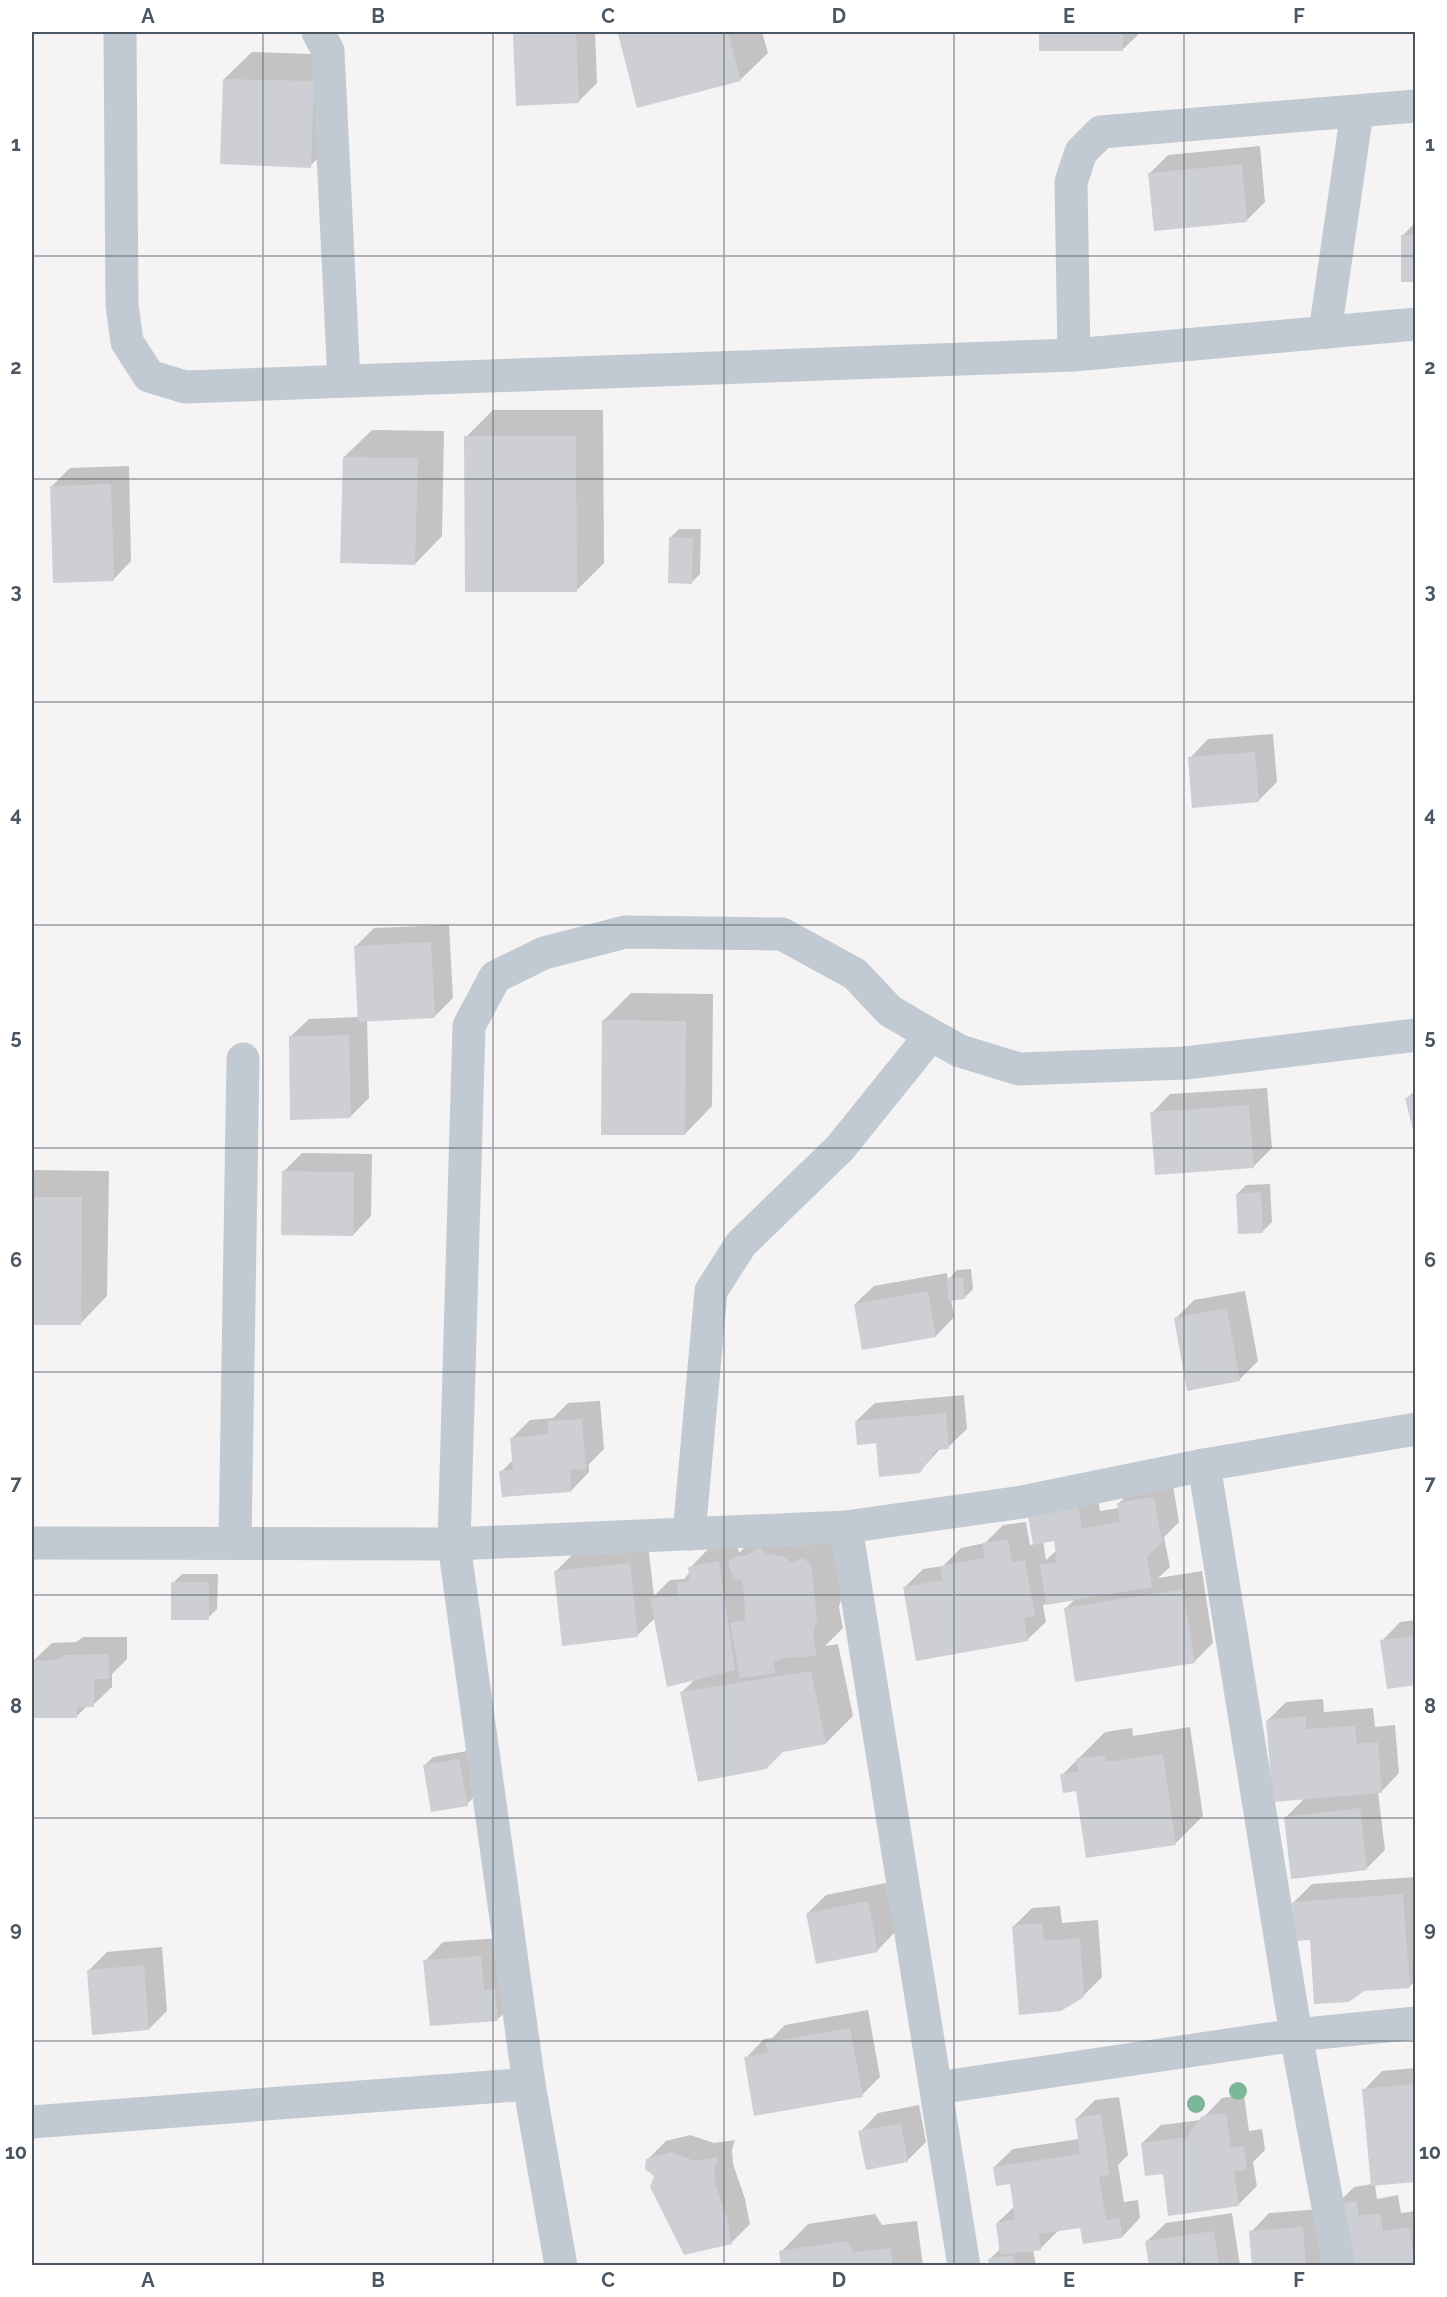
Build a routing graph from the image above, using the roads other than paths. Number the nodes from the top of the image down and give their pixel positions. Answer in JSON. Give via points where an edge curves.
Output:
{"nodes":[{"id":1,"x":120,"y":32,"type":"edge"},
{"id":2,"x":318,"y":32,"type":"edge"},
{"id":3,"x":1416,"y":106,"type":"edge"},
{"id":4,"x":1357,"y":112,"type":"junction"},
{"id":5,"x":1416,"y":324,"type":"edge"},
{"id":6,"x":1325,"y":332,"type":"junction"},
{"id":7,"x":1074,"y":355,"type":"junction"},
{"id":8,"x":344,"y":381,"type":"junction"},
{"id":9,"x":931,"y":1035,"type":"junction"},
{"id":10,"x":1416,"y":1035,"type":"edge"},
{"id":11,"x":243,"y":1059,"type":"dead end"},
{"id":12,"x":1416,"y":1428,"type":"edge"},
{"id":13,"x":1204,"y":1465,"type":"junction"},
{"id":14,"x":846,"y":1527,"type":"junction"},
{"id":15,"x":689,"y":1534,"type":"junction"},
{"id":16,"x":32,"y":1543,"type":"edge"},
{"id":17,"x":234,"y":1543,"type":"junction"},
{"id":18,"x":454,"y":1544,"type":"junction"},
{"id":19,"x":1416,"y":2023,"type":"edge"},
{"id":20,"x":1296,"y":2035,"type":"junction"},
{"id":21,"x":529,"y":2084,"type":"junction"},
{"id":22,"x":937,"y":2088,"type":"junction"},
{"id":23,"x":32,"y":2122,"type":"edge"},
{"id":24,"x":561,"y":2265,"type":"edge"},
{"id":25,"x":964,"y":2265,"type":"edge"},
{"id":26,"x":1339,"y":2265,"type":"edge"}],
"edges":[{"from":1,"to":8,"type":"street","via":[[122,306],[127,342],[149,376],[185,387]]},
{"from":2,"to":8,"type":"street","via":[[328,51]]},
{"from":3,"to":4,"type":"street"},
{"from":4,"to":6,"type":"street"},
{"from":4,"to":7,"type":"street","via":[[1101,132],[1081,152],[1071,182]]},
{"from":5,"to":6,"type":"street"},
{"from":6,"to":7,"type":"street"},
{"from":7,"to":8,"type":"street"},
{"from":9,"to":10,"type":"street","via":[[960,1051],[1019,1069],[1186,1063]]},
{"from":9,"to":15,"type":"street","via":[[840,1148],[741,1244],[711,1291]]},
{"from":9,"to":18,"type":"street","via":[[890,1011],[855,974],[782,934],[625,932],[544,953],[495,977],[470,1026]]},
{"from":11,"to":17,"type":"street"},
{"from":12,"to":13,"type":"street"},
{"from":13,"to":14,"type":"street","via":[[1022,1502]]},
{"from":13,"to":20,"type":"street"},
{"from":14,"to":15,"type":"street"},
{"from":14,"to":22,"type":"street"},
{"from":15,"to":18,"type":"street"},
{"from":16,"to":17,"type":"street"},
{"from":17,"to":18,"type":"street"},
{"from":18,"to":21,"type":"street"},
{"from":19,"to":20,"type":"street"},
{"from":20,"to":22,"type":"street"},
{"from":20,"to":26,"type":"street"},
{"from":21,"to":23,"type":"street"},
{"from":21,"to":24,"type":"street"},
{"from":22,"to":25,"type":"street"}]}
